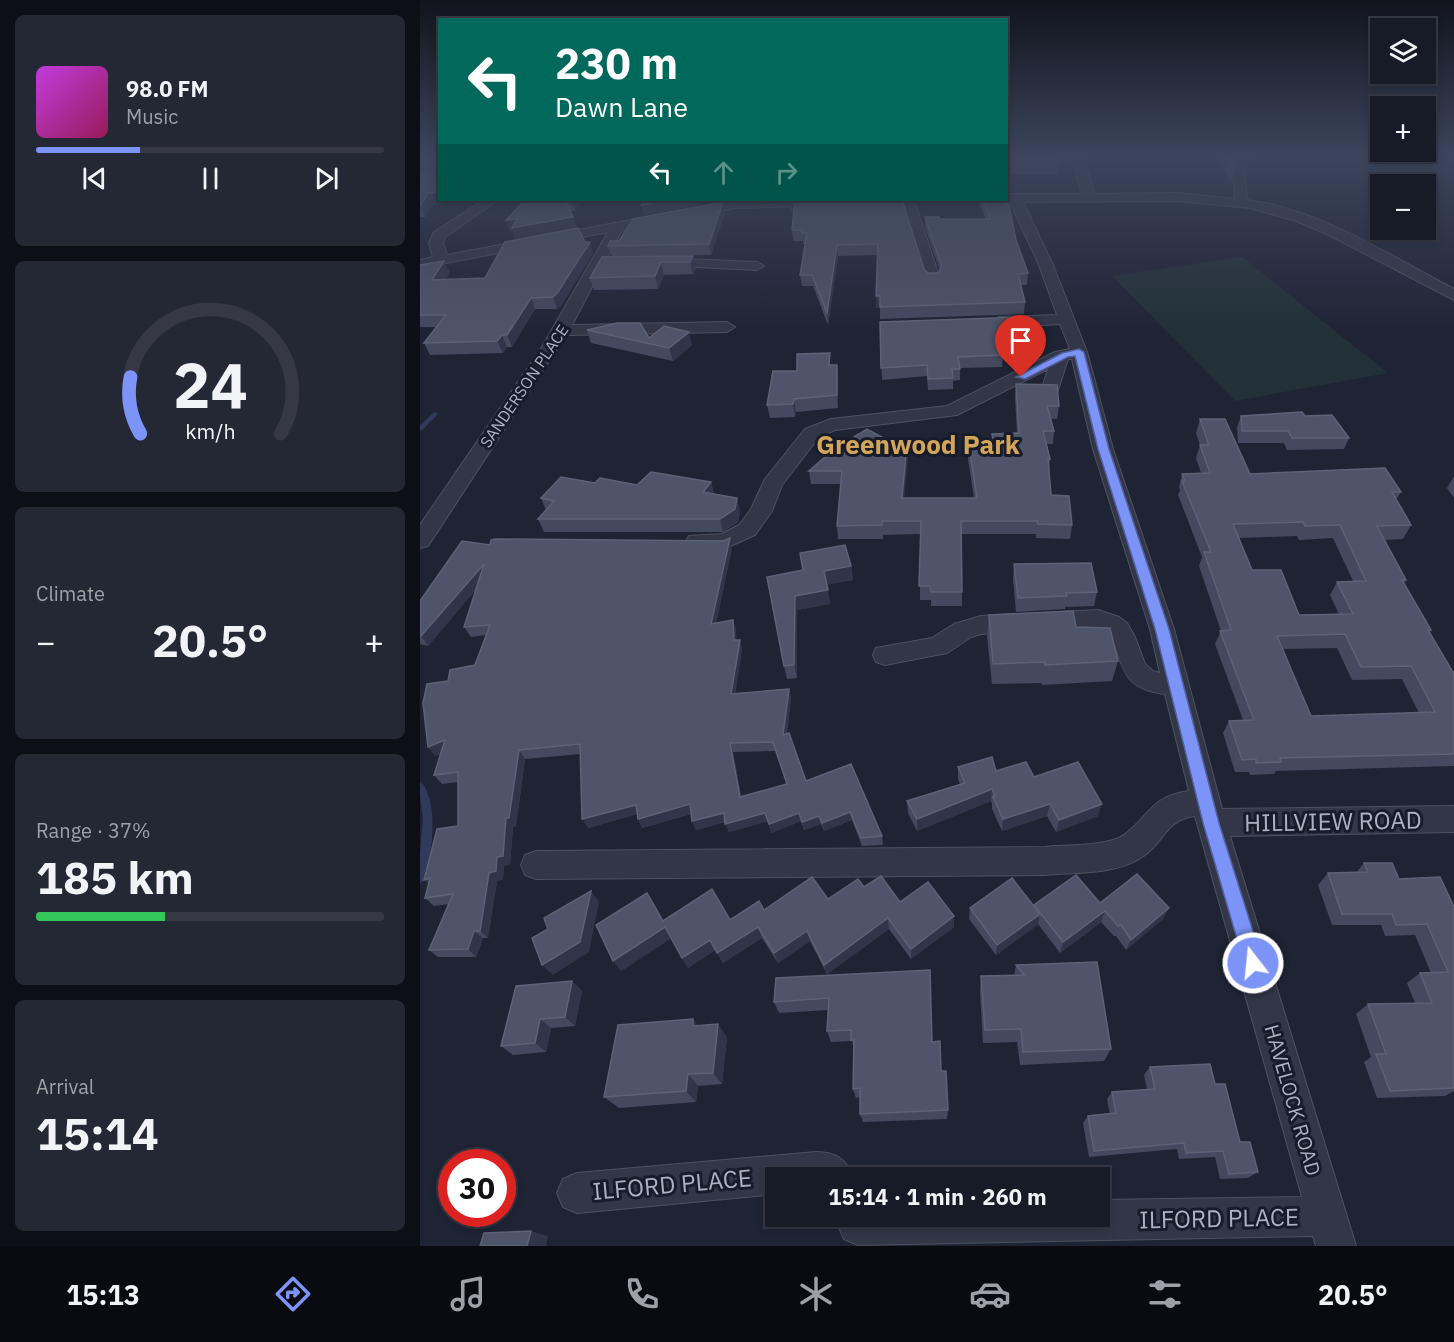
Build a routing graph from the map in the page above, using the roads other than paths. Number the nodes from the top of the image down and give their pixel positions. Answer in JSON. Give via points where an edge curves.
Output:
{"nodes":[{"id":1,"x":469,"y":215,"type":"edge"},
{"id":2,"x":674,"y":215,"type":"edge"},
{"id":3,"x":913,"y":215,"type":"edge"},
{"id":4,"x":1019,"y":215,"type":"edge"},
{"id":5,"x":1293,"y":215,"type":"edge"},
{"id":6,"x":618,"y":225,"type":"junction"},
{"id":7,"x":441,"y":259,"type":"junction"},
{"id":8,"x":600,"y":263,"type":"junction"},
{"id":9,"x":620,"y":263,"type":"edge"},
{"id":10,"x":643,"y":263,"type":"edge"},
{"id":11,"x":420,"y":264,"type":"edge"},
{"id":12,"x":757,"y":266,"type":"dead end"},
{"id":13,"x":933,"y":279,"type":"edge"},
{"id":14,"x":1454,"y":295,"type":"edge"},
{"id":15,"x":1068,"y":319,"type":"junction"},
{"id":16,"x":986,"y":322,"type":"edge"},
{"id":17,"x":727,"y":327,"type":"dead end"},
{"id":18,"x":562,"y":330,"type":"junction"},
{"id":19,"x":1070,"y":354,"type":"junction"},
{"id":20,"x":1050,"y":392,"type":"edge"},
{"id":21,"x":420,"y":541,"type":"edge"},
{"id":22,"x":680,"y":541,"type":"edge"},
{"id":23,"x":885,"y":655,"type":"dead end"},
{"id":24,"x":1176,"y":685,"type":"junction"},
{"id":25,"x":1209,"y":812,"type":"junction"},
{"id":26,"x":1454,"y":819,"type":"edge"},
{"id":27,"x":536,"y":865,"type":"dead end"},
{"id":28,"x":765,"y":1176,"type":"edge"},
{"id":29,"x":577,"y":1193,"type":"dead end"},
{"id":30,"x":858,"y":1229,"type":"edge"},
{"id":31,"x":1332,"y":1231,"type":"edge"}],
"edges":[{"from":1,"to":7,"type":"street","via":[[439,235],[436,243]]},
{"from":2,"to":6,"type":"street"},
{"from":3,"to":13,"type":"street"},
{"from":4,"to":15,"type":"street","name":"HAVELOCK ROAD"},
{"from":5,"to":14,"type":"street"},
{"from":6,"to":7,"type":"street"},
{"from":6,"to":8,"type":"street","name":"SANDERSON PLACE"},
{"from":7,"to":11,"type":"street"},
{"from":8,"to":9,"type":"street"},
{"from":8,"to":18,"type":"street","name":"SANDERSON PLACE"},
{"from":10,"to":12,"type":"street"},
{"from":15,"to":16,"type":"street"},
{"from":15,"to":19,"type":"street","name":"HAVELOCK ROAD"},
{"from":17,"to":18,"type":"street"},
{"from":18,"to":21,"type":"street","name":"SANDERSON PLACE"},
{"from":19,"to":20,"type":"street"},
{"from":19,"to":22,"type":"street","via":[[951,411],[824,428],[812,433],[772,484],[761,511],[741,535],[726,541]]},
{"from":19,"to":24,"type":"street","name":"HAVELOCK ROAD","via":[[1162,629]]},
{"from":23,"to":24,"type":"street","via":[[938,646],[963,630],[981,625],[1098,619],[1121,631],[1135,668],[1144,678]]},
{"from":24,"to":25,"type":"street","name":"HAVELOCK ROAD"},
{"from":25,"to":26,"type":"street","name":"HILLVIEW ROAD"},
{"from":25,"to":27,"type":"street","name":"HILLVIEW ROAD","via":[[1172,808],[1124,851],[1045,861]]},
{"from":25,"to":31,"type":"street","name":"HAVELOCK ROAD"},
{"from":28,"to":29,"type":"street","name":"ILFORD PLACE"},
{"from":30,"to":31,"type":"street","name":"ILFORD PLACE"}]}
